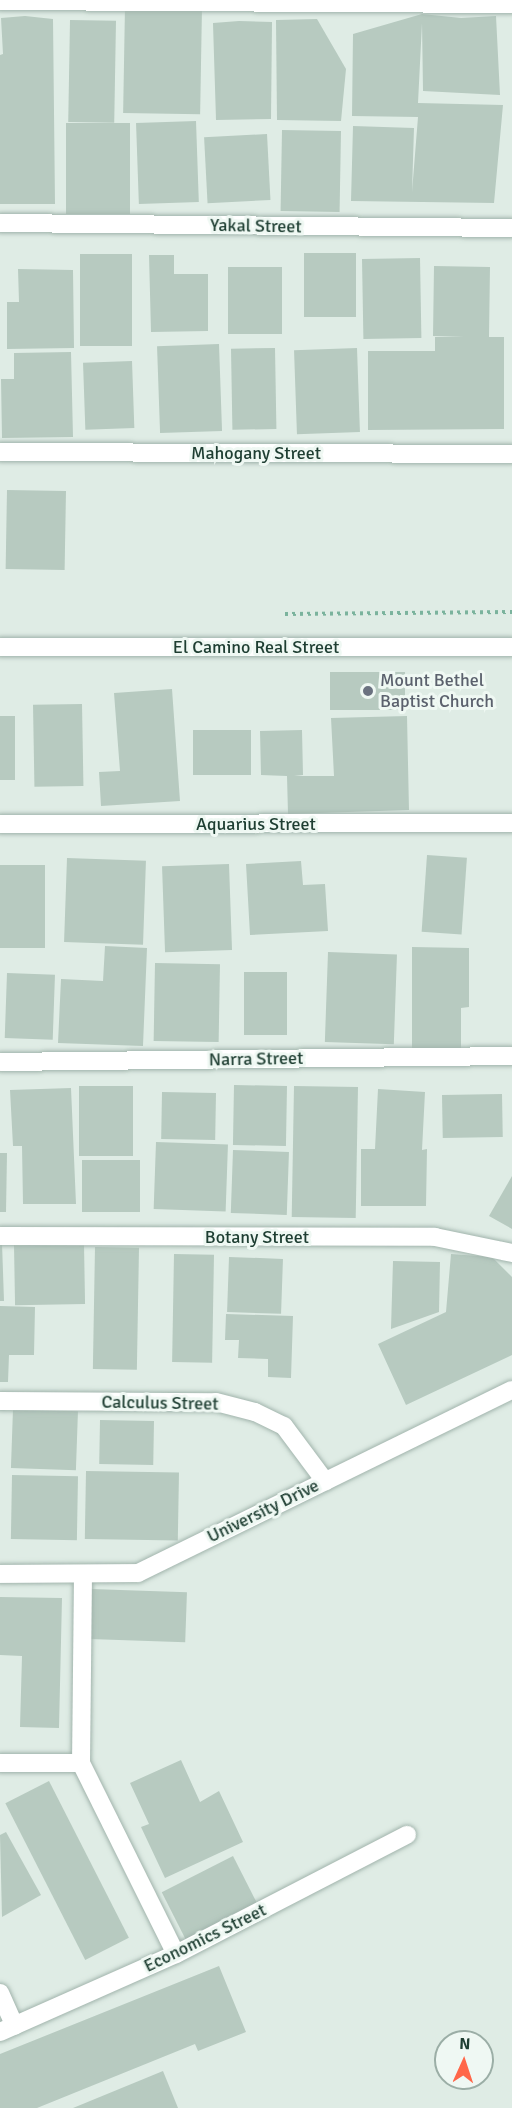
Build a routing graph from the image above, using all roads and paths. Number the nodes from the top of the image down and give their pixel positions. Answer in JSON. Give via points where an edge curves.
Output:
{"nodes":[{"id":1,"x":0,"y":1,"type":"edge"},
{"id":2,"x":512,"y":4,"type":"edge"},
{"id":3,"x":0,"y":223,"type":"edge"},
{"id":4,"x":512,"y":228,"type":"edge"},
{"id":5,"x":0,"y":452,"type":"edge"},
{"id":6,"x":512,"y":454,"type":"edge"},
{"id":7,"x":0,"y":646,"type":"edge"},
{"id":8,"x":512,"y":647,"type":"edge"},
{"id":9,"x":512,"y":823,"type":"edge"},
{"id":10,"x":0,"y":824,"type":"edge"},
{"id":11,"x":512,"y":1056,"type":"edge"},
{"id":12,"x":0,"y":1062,"type":"edge"},
{"id":13,"x":0,"y":1236,"type":"edge"},
{"id":14,"x":512,"y":1253,"type":"edge"},
{"id":15,"x":512,"y":1390,"type":"edge"},
{"id":16,"x":0,"y":1401,"type":"edge"},
{"id":17,"x":325,"y":1481,"type":"junction"},
{"id":18,"x":0,"y":1574,"type":"edge"},
{"id":19,"x":83,"y":1574,"type":"junction"},
{"id":20,"x":0,"y":1763,"type":"edge"},
{"id":21,"x":81,"y":1763,"type":"junction"},
{"id":22,"x":407,"y":1835,"type":"dead end"},
{"id":23,"x":176,"y":1954,"type":"junction"},
{"id":24,"x":0,"y":1993,"type":"edge"},
{"id":25,"x":8,"y":2029,"type":"edge"}],
"edges":[{"from":1,"to":2,"type":"street"},
{"from":3,"to":4,"type":"street","name":"Yakal Street"},
{"from":5,"to":6,"type":"street","name":"Mahogany Street"},
{"from":7,"to":8,"type":"street","name":"El Camino Real Street"},
{"from":9,"to":10,"type":"street","name":"Aquarius Street"},
{"from":11,"to":12,"type":"street","name":"Narra Street"},
{"from":13,"to":14,"type":"street","name":"Botany Street","via":[[435,1237]]},
{"from":15,"to":17,"type":"street","name":"University Drive"},
{"from":16,"to":17,"type":"street","name":"Calculus Street","via":[[216,1402],[255,1412],[284,1426]]},
{"from":17,"to":19,"type":"street","name":"University Drive","via":[[138,1573]]},
{"from":18,"to":19,"type":"street","name":"University Drive"},
{"from":19,"to":21,"type":"street"},
{"from":20,"to":21,"type":"street"},
{"from":21,"to":23,"type":"street"},
{"from":22,"to":23,"type":"street","name":"Economics Street"},
{"from":23,"to":25,"type":"street","name":"Economics Street"},
{"from":24,"to":25,"type":"street"}]}
